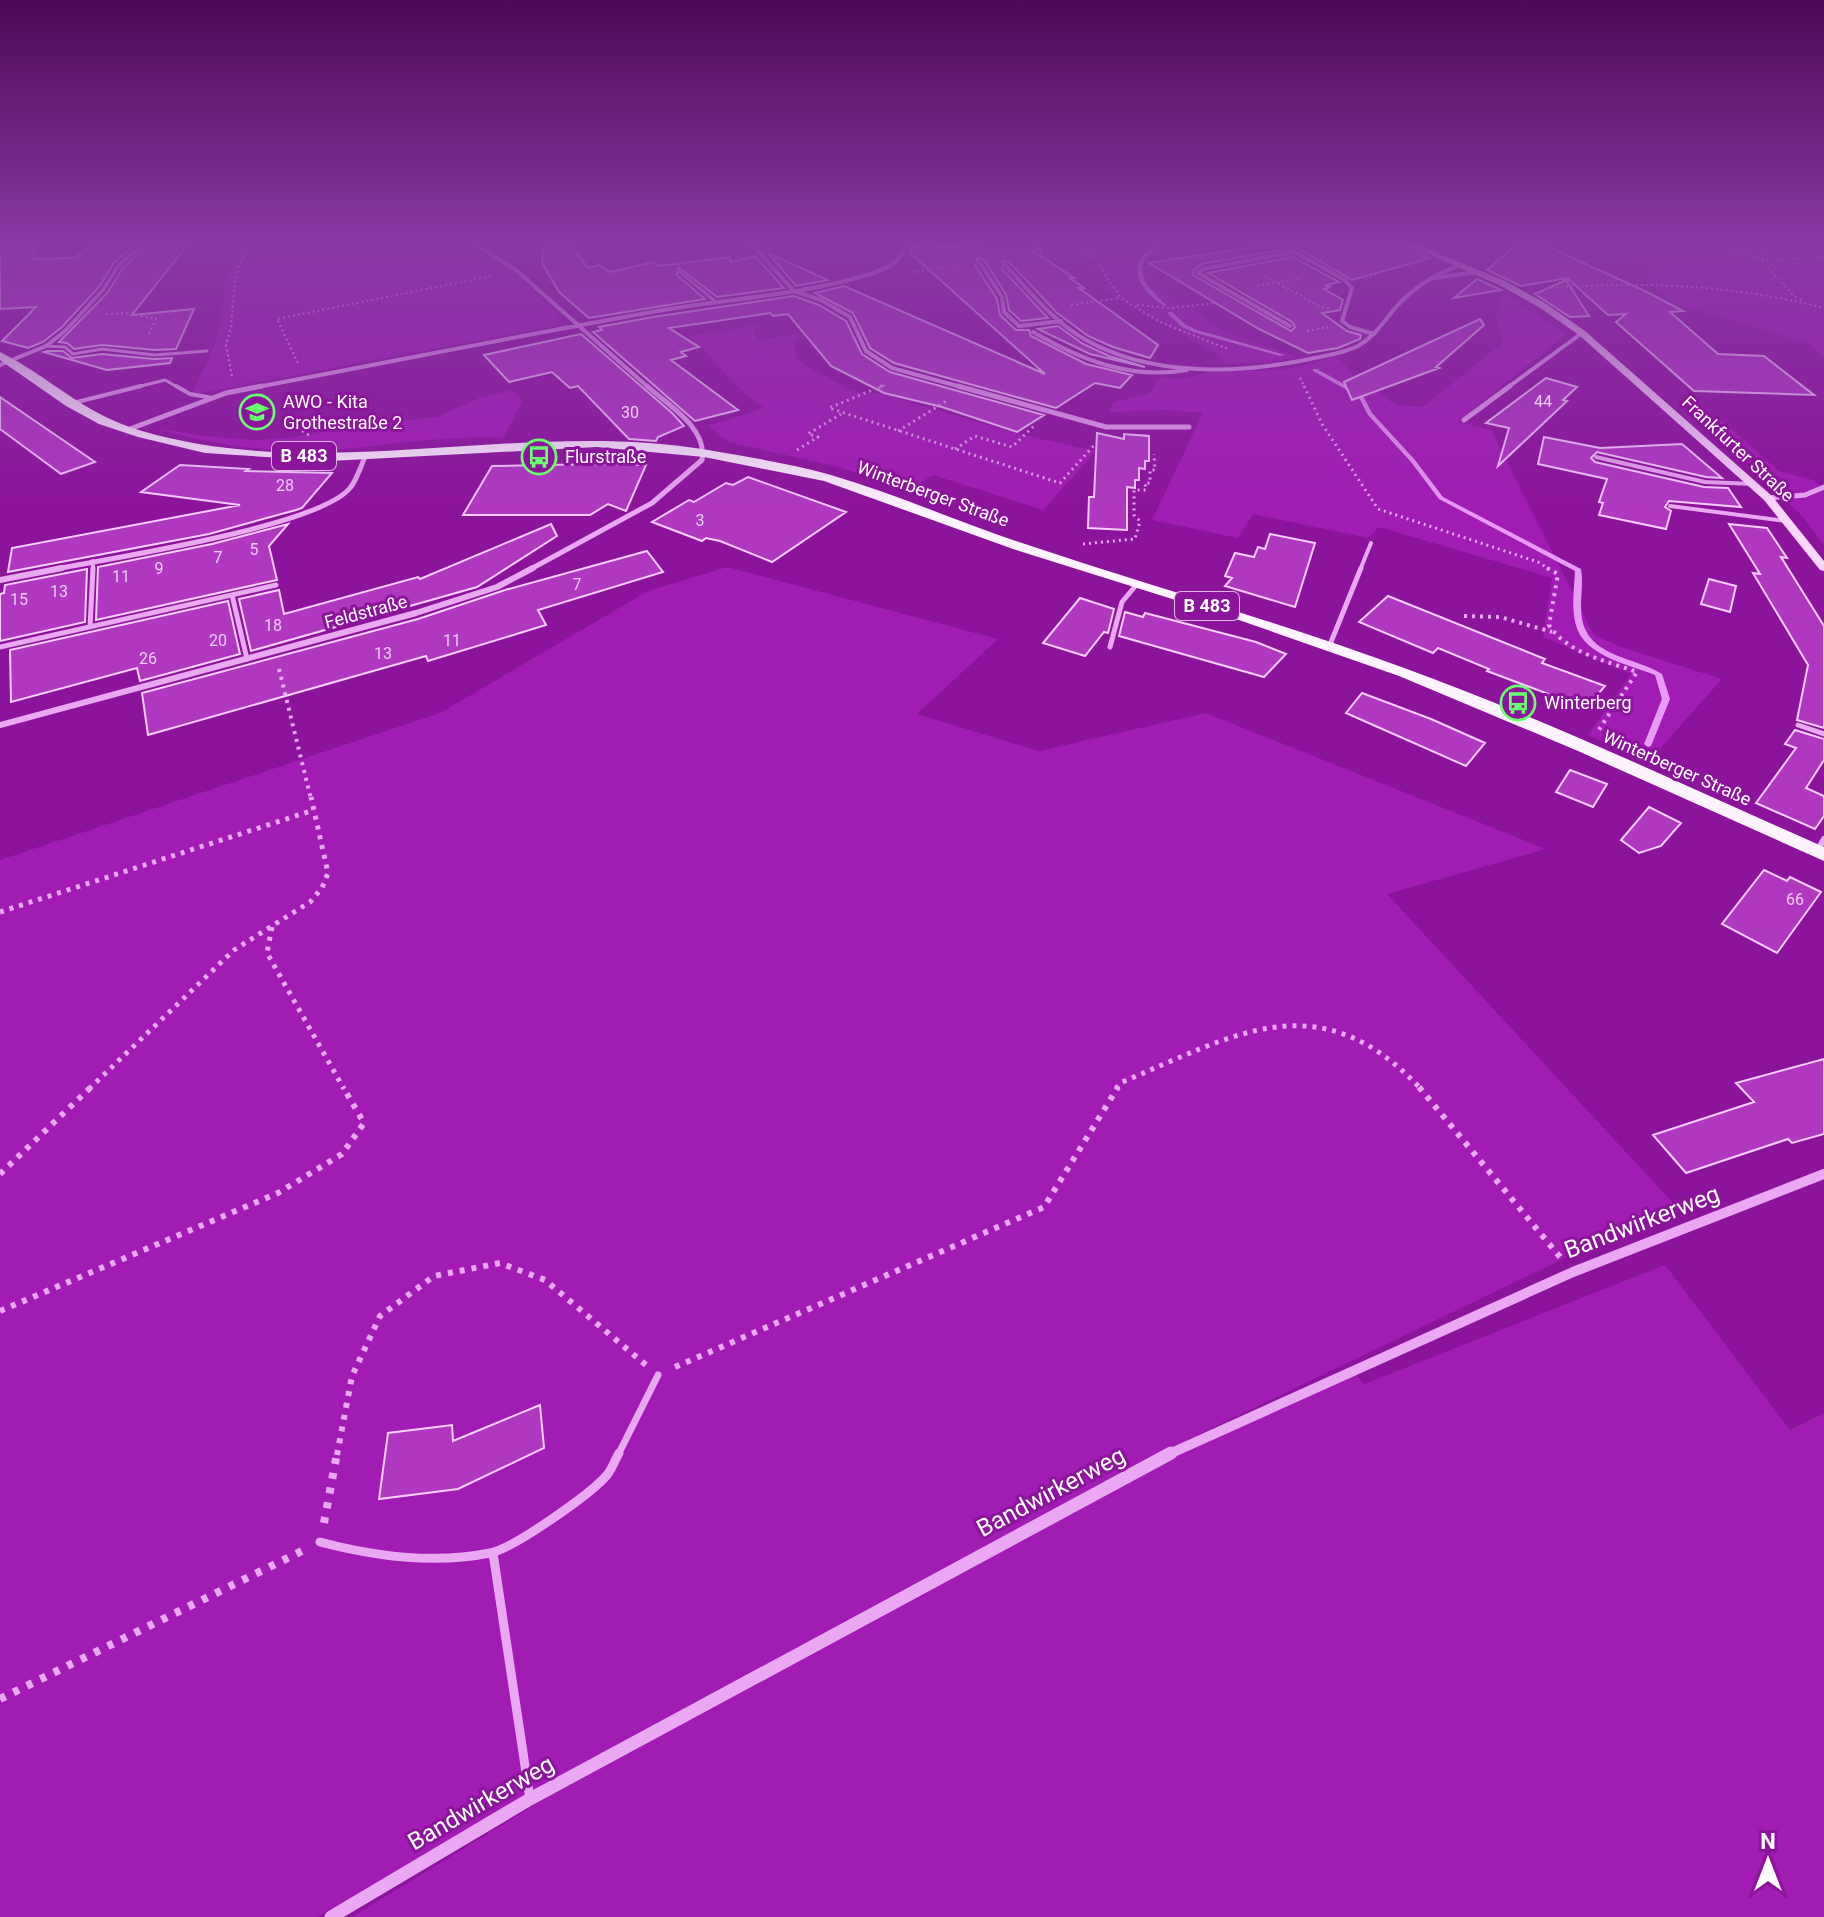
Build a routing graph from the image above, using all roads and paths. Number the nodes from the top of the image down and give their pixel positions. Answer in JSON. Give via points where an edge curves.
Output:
{"nodes":[{"id":1,"x":61,"y":332,"type":"edge"},
{"id":2,"x":227,"y":332,"type":"edge"},
{"id":3,"x":283,"y":332,"type":"edge"},
{"id":4,"x":548,"y":332,"type":"edge"},
{"id":5,"x":589,"y":332,"type":"edge"},
{"id":6,"x":857,"y":332,"type":"edge"},
{"id":7,"x":1033,"y":332,"type":"dead end"},
{"id":8,"x":1073,"y":332,"type":"edge"},
{"id":9,"x":1182,"y":332,"type":"edge"},
{"id":10,"x":1369,"y":332,"type":"edge"},
{"id":11,"x":1582,"y":333,"type":"joint"},
{"id":12,"x":1374,"y":334,"type":"joint"},
{"id":13,"x":1196,"y":339,"type":"dead end"},
{"id":14,"x":46,"y":346,"type":"junction"},
{"id":15,"x":207,"y":351,"type":"dead end"},
{"id":16,"x":0,"y":355,"type":"edge"},
{"id":17,"x":6,"y":363,"type":"edge"},
{"id":18,"x":1284,"y":365,"type":"junction"},
{"id":19,"x":1192,"y":368,"type":"junction"},
{"id":20,"x":911,"y":373,"type":"junction"},
{"id":21,"x":304,"y":379,"type":"junction"},
{"id":22,"x":968,"y":387,"type":"junction"},
{"id":23,"x":226,"y":393,"type":"junction"},
{"id":24,"x":213,"y":398,"type":"junction"},
{"id":25,"x":70,"y":404,"type":"junction"},
{"id":26,"x":842,"y":414,"type":"junction"},
{"id":27,"x":1464,"y":420,"type":"dead end"},
{"id":28,"x":1106,"y":427,"type":"junction"},
{"id":29,"x":1189,"y":427,"type":"dead end"},
{"id":30,"x":127,"y":430,"type":"junction"},
{"id":31,"x":897,"y":431,"type":"junction"},
{"id":32,"x":1026,"y":435,"type":"dead end"},
{"id":33,"x":954,"y":449,"type":"junction"},
{"id":34,"x":704,"y":453,"type":"junction"},
{"id":35,"x":1154,"y":454,"type":"dead end"},
{"id":36,"x":366,"y":455,"type":"junction"},
{"id":37,"x":1596,"y":457,"type":"dead end"},
{"id":38,"x":775,"y":465,"type":"junction"},
{"id":39,"x":1754,"y":484,"type":"junction"},
{"id":40,"x":1824,"y":487,"type":"edge"},
{"id":41,"x":1768,"y":498,"type":"junction"},
{"id":42,"x":1670,"y":506,"type":"dead end"},
{"id":43,"x":1790,"y":522,"type":"junction"},
{"id":44,"x":1371,"y":543,"type":"dead end"},
{"id":45,"x":1077,"y":544,"type":"dead end"},
{"id":46,"x":93,"y":561,"type":"junction"},
{"id":47,"x":1824,"y":568,"type":"edge"},
{"id":48,"x":0,"y":580,"type":"edge"},
{"id":49,"x":1137,"y":584,"type":"junction"},
{"id":50,"x":276,"y":585,"type":"dead end"},
{"id":51,"x":232,"y":595,"type":"junction"},
{"id":52,"x":1464,"y":616,"type":"dead end"},
{"id":53,"x":90,"y":627,"type":"junction"},
{"id":54,"x":1553,"y":632,"type":"junction"},
{"id":55,"x":0,"y":647,"type":"edge"},
{"id":56,"x":1110,"y":647,"type":"dead end"},
{"id":57,"x":1329,"y":647,"type":"junction"},
{"id":58,"x":274,"y":651,"type":"junction"},
{"id":59,"x":247,"y":659,"type":"junction"},
{"id":60,"x":1604,"y":723,"type":"dead end"},
{"id":61,"x":0,"y":725,"type":"edge"},
{"id":62,"x":1798,"y":725,"type":"dead end"},
{"id":63,"x":1824,"y":734,"type":"edge"},
{"id":64,"x":314,"y":810,"type":"junction"},
{"id":65,"x":1822,"y":848,"type":"edge"},
{"id":66,"x":0,"y":912,"type":"edge"},
{"id":67,"x":273,"y":926,"type":"junction"},
{"id":68,"x":0,"y":1174,"type":"edge"},
{"id":69,"x":1824,"y":1174,"type":"edge"},
{"id":70,"x":1573,"y":1272,"type":"junction"},
{"id":71,"x":0,"y":1311,"type":"edge"},
{"id":72,"x":658,"y":1375,"type":"junction"},
{"id":73,"x":320,"y":1542,"type":"junction"},
{"id":74,"x":493,"y":1553,"type":"junction"},
{"id":75,"x":0,"y":1699,"type":"edge"},
{"id":76,"x":530,"y":1799,"type":"junction"},
{"id":77,"x":331,"y":1917,"type":"edge"}],
"edges":[{"from":1,"to":14,"type":"street"},
{"from":2,"to":23,"type":"path","via":[[232,382]]},
{"from":3,"to":21,"type":"path"},
{"from":4,"to":21,"type":"street"},
{"from":5,"to":34,"type":"street","via":[[697,432]]},
{"from":6,"to":20,"type":"street","via":[[875,360]]},
{"from":7,"to":19,"type":"street","via":[[1059,348],[1139,373],[1171,374]]},
{"from":8,"to":19,"type":"street","via":[[1124,355]]},
{"from":9,"to":13,"type":"path"},
{"from":10,"to":12,"type":"street"},
{"from":11,"to":27,"type":"street"},
{"from":11,"to":39,"type":"main road","name":"Frankfurter Straße"},
{"from":12,"to":18,"type":"street","via":[[1352,348]]},
{"from":14,"to":15,"type":"lane","via":[[65,347],[73,354],[102,349],[155,355]]},
{"from":14,"to":17,"type":"street"},
{"from":16,"to":17,"type":"main road","name":"Winterberger Straße","number":"B 483"},
{"from":17,"to":25,"type":"main road","name":"Winterberger Straße","number":"B 483"},
{"from":18,"to":19,"type":"street"},
{"from":18,"to":54,"type":"path","via":[[1306,386],[1322,424],[1378,509],[1552,568],[1558,574],[1549,625]]},
{"from":20,"to":22,"type":"street"},
{"from":20,"to":26,"type":"path","via":[[829,408]]},
{"from":21,"to":23,"type":"street"},
{"from":22,"to":28,"type":"street"},
{"from":22,"to":31,"type":"path"},
{"from":23,"to":24,"type":"street"},
{"from":24,"to":25,"type":"lane","via":[[190,394],[165,380]]},
{"from":24,"to":30,"type":"street"},
{"from":25,"to":30,"type":"main road","name":"Winterberger Straße","number":"B 483"},
{"from":26,"to":31,"type":"path"},
{"from":26,"to":38,"type":"path","via":[[808,434],[818,437]]},
{"from":28,"to":29,"type":"street"},
{"from":28,"to":33,"type":"path","via":[[1091,452],[1060,483]]},
{"from":30,"to":36,"type":"main road","name":"Winterberger Straße","number":"B 483","via":[[229,452]]},
{"from":31,"to":33,"type":"path"},
{"from":32,"to":33,"type":"path","via":[[1012,447],[975,436]]},
{"from":34,"to":36,"type":"main road","name":"Winterberger Straße","number":"B 483","via":[[571,443]]},
{"from":34,"to":38,"type":"main road","name":"Winterberger Straße","number":"B 483"},
{"from":34,"to":58,"type":"street","name":"Feldstraße","via":[[652,503],[497,587]]},
{"from":35,"to":45,"type":"path","via":[[1150,483],[1145,483],[1146,490],[1134,490],[1134,515],[1140,521],[1135,539]]},
{"from":36,"to":46,"type":"street","via":[[350,488],[319,508],[249,530]]},
{"from":37,"to":39,"type":"lane","via":[[1705,482]]},
{"from":38,"to":49,"type":"main road","name":"Winterberger Straße","number":"B 483","via":[[852,485]]},
{"from":39,"to":41,"type":"main road","name":"Frankfurter Straße"},
{"from":40,"to":41,"type":"street","via":[[1805,495]]},
{"from":41,"to":43,"type":"main road","name":"Frankfurter Straße"},
{"from":42,"to":43,"type":"lane"},
{"from":43,"to":47,"type":"main road","name":"Frankfurter Straße"},
{"from":44,"to":57,"type":"lane"},
{"from":46,"to":48,"type":"street"},
{"from":46,"to":53,"type":"lane"},
{"from":49,"to":56,"type":"lane","via":[[1122,602]]},
{"from":49,"to":57,"type":"main road","name":"Winterberger Straße","number":"B 483"},
{"from":50,"to":51,"type":"lane"},
{"from":51,"to":53,"type":"lane"},
{"from":51,"to":59,"type":"lane"},
{"from":52,"to":54,"type":"path","via":[[1500,617]]},
{"from":53,"to":55,"type":"lane"},
{"from":54,"to":60,"type":"path","via":[[1566,643],[1637,672]]},
{"from":57,"to":65,"type":"main road","name":"Winterberger Straße","number":"B 483","via":[[1515,718]]},
{"from":58,"to":59,"type":"street","name":"Feldstraße"},
{"from":58,"to":64,"type":"path"},
{"from":59,"to":61,"type":"street","name":"Feldstraße"},
{"from":62,"to":63,"type":"lane"},
{"from":64,"to":66,"type":"path"},
{"from":64,"to":67,"type":"path","via":[[328,873],[310,902]]},
{"from":67,"to":68,"type":"path","via":[[234,950]]},
{"from":67,"to":71,"type":"path","via":[[267,953],[364,1123],[342,1154],[278,1193]]},
{"from":69,"to":70,"type":"street","name":"Bandwirkerweg"},
{"from":70,"to":72,"type":"path","via":[[1395,1061],[1346,1033],[1288,1024],[1237,1034],[1120,1083],[1044,1207]]},
{"from":70,"to":76,"type":"street","name":"Bandwirkerweg","via":[[1158,1459]]},
{"from":72,"to":73,"type":"path","via":[[545,1280],[500,1263],[434,1276],[380,1316],[352,1376]]},
{"from":72,"to":74,"type":"lane","via":[[607,1475],[559,1514]]},
{"from":73,"to":74,"type":"lane","via":[[365,1554]]},
{"from":73,"to":75,"type":"path"},
{"from":74,"to":76,"type":"lane"},
{"from":76,"to":77,"type":"street","name":"Bandwirkerweg"}]}
